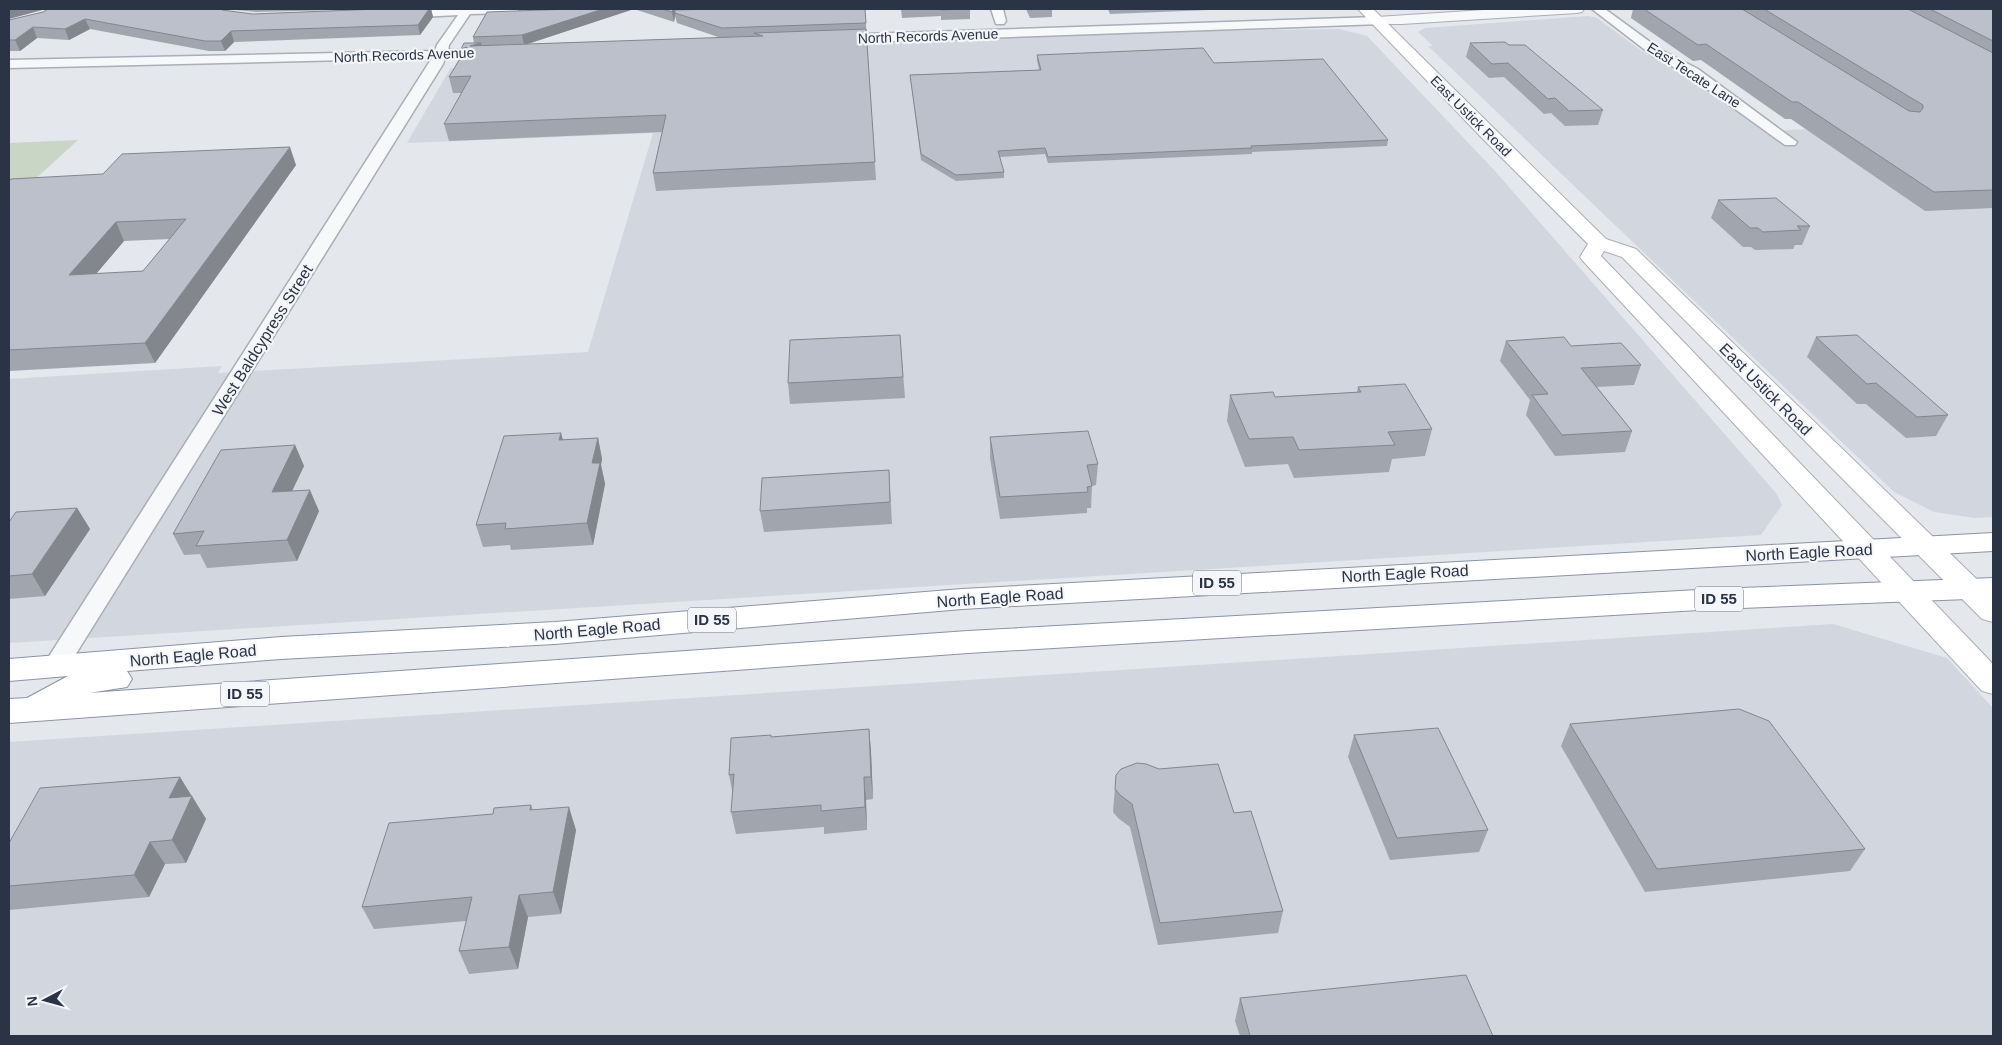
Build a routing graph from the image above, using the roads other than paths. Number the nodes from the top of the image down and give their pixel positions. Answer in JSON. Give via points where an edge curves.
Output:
{"nodes":[{"id":1,"x":515,"y":9,"type":"edge"},
{"id":2,"x":1365,"y":9,"type":"edge"},
{"id":3,"x":1578,"y":9,"type":"edge"},
{"id":4,"x":1598,"y":9,"type":"edge"},
{"id":5,"x":467,"y":11,"type":"junction"},
{"id":6,"x":390,"y":14,"type":"edge"},
{"id":7,"x":1377,"y":21,"type":"junction"},
{"id":8,"x":821,"y":39,"type":"edge"},
{"id":9,"x":507,"y":52,"type":"edge"},
{"id":10,"x":440,"y":54,"type":"junction"},
{"id":11,"x":9,"y":64,"type":"edge"},
{"id":12,"x":1790,"y":142,"type":"dead end"},
{"id":13,"x":1599,"y":243,"type":"junction"},
{"id":14,"x":1993,"y":542,"type":"edge"},
{"id":15,"x":1926,"y":546,"type":"junction"},
{"id":16,"x":1866,"y":548,"type":"junction"},
{"id":17,"x":1981,"y":588,"type":"edge"},
{"id":18,"x":1906,"y":592,"type":"junction"},
{"id":19,"x":1993,"y":612,"type":"edge"},
{"id":20,"x":555,"y":634,"type":"junction"},
{"id":21,"x":55,"y":667,"type":"junction"},
{"id":22,"x":9,"y":670,"type":"edge"},
{"id":23,"x":1993,"y":683,"type":"edge"},
{"id":24,"x":16,"y":704,"type":"edge"}],
"edges":[{"from":1,"to":5,"type":"street"},
{"from":2,"to":7,"type":"main road","name":"East Ustick Road"},
{"from":3,"to":7,"type":"street","name":"North Records Avenue"},
{"from":4,"to":12,"type":"street","name":"East Tecate Lane","via":[[1657,53],[1693,72]]},
{"from":5,"to":6,"type":"street"},
{"from":5,"to":10,"type":"street","name":"West Baldcypress Street"},
{"from":7,"to":8,"type":"street","name":"North Records Avenue"},
{"from":7,"to":13,"type":"main road","name":"East Ustick Road"},
{"from":9,"to":10,"type":"street","name":"North Records Avenue"},
{"from":10,"to":11,"type":"street","name":"North Records Avenue"},
{"from":10,"to":21,"type":"street","name":"West Baldcypress Street"},
{"from":13,"to":15,"type":"main road","name":"East Ustick Road","via":[[1629,253]]},
{"from":13,"to":16,"type":"main road","via":[[1590,257]]},
{"from":14,"to":15,"type":"main road","name":"North Eagle Road","number":"ID 55"},
{"from":15,"to":16,"type":"main road","name":"North Eagle Road","number":"ID 55"},
{"from":15,"to":17,"type":"main road","name":"East Ustick Road"},
{"from":16,"to":18,"type":"main road"},
{"from":16,"to":20,"type":"main road","name":"North Eagle Road","number":"ID 55","via":[[962,599]]},
{"from":17,"to":18,"type":"main road","number":"ID 55"},
{"from":17,"to":19,"type":"main road"},
{"from":18,"to":23,"type":"main road"},
{"from":18,"to":24,"type":"main road","number":"ID 55","via":[[1696,600],[968,642]]},
{"from":20,"to":21,"type":"main road","name":"North Eagle Road","number":"ID 55","via":[[281,648]]},
{"from":20,"to":24,"type":"main road","via":[[455,655],[86,681]]},
{"from":21,"to":22,"type":"main road","name":"North Eagle Road","number":"ID 55"},
{"from":21,"to":24,"type":"main road"}]}
